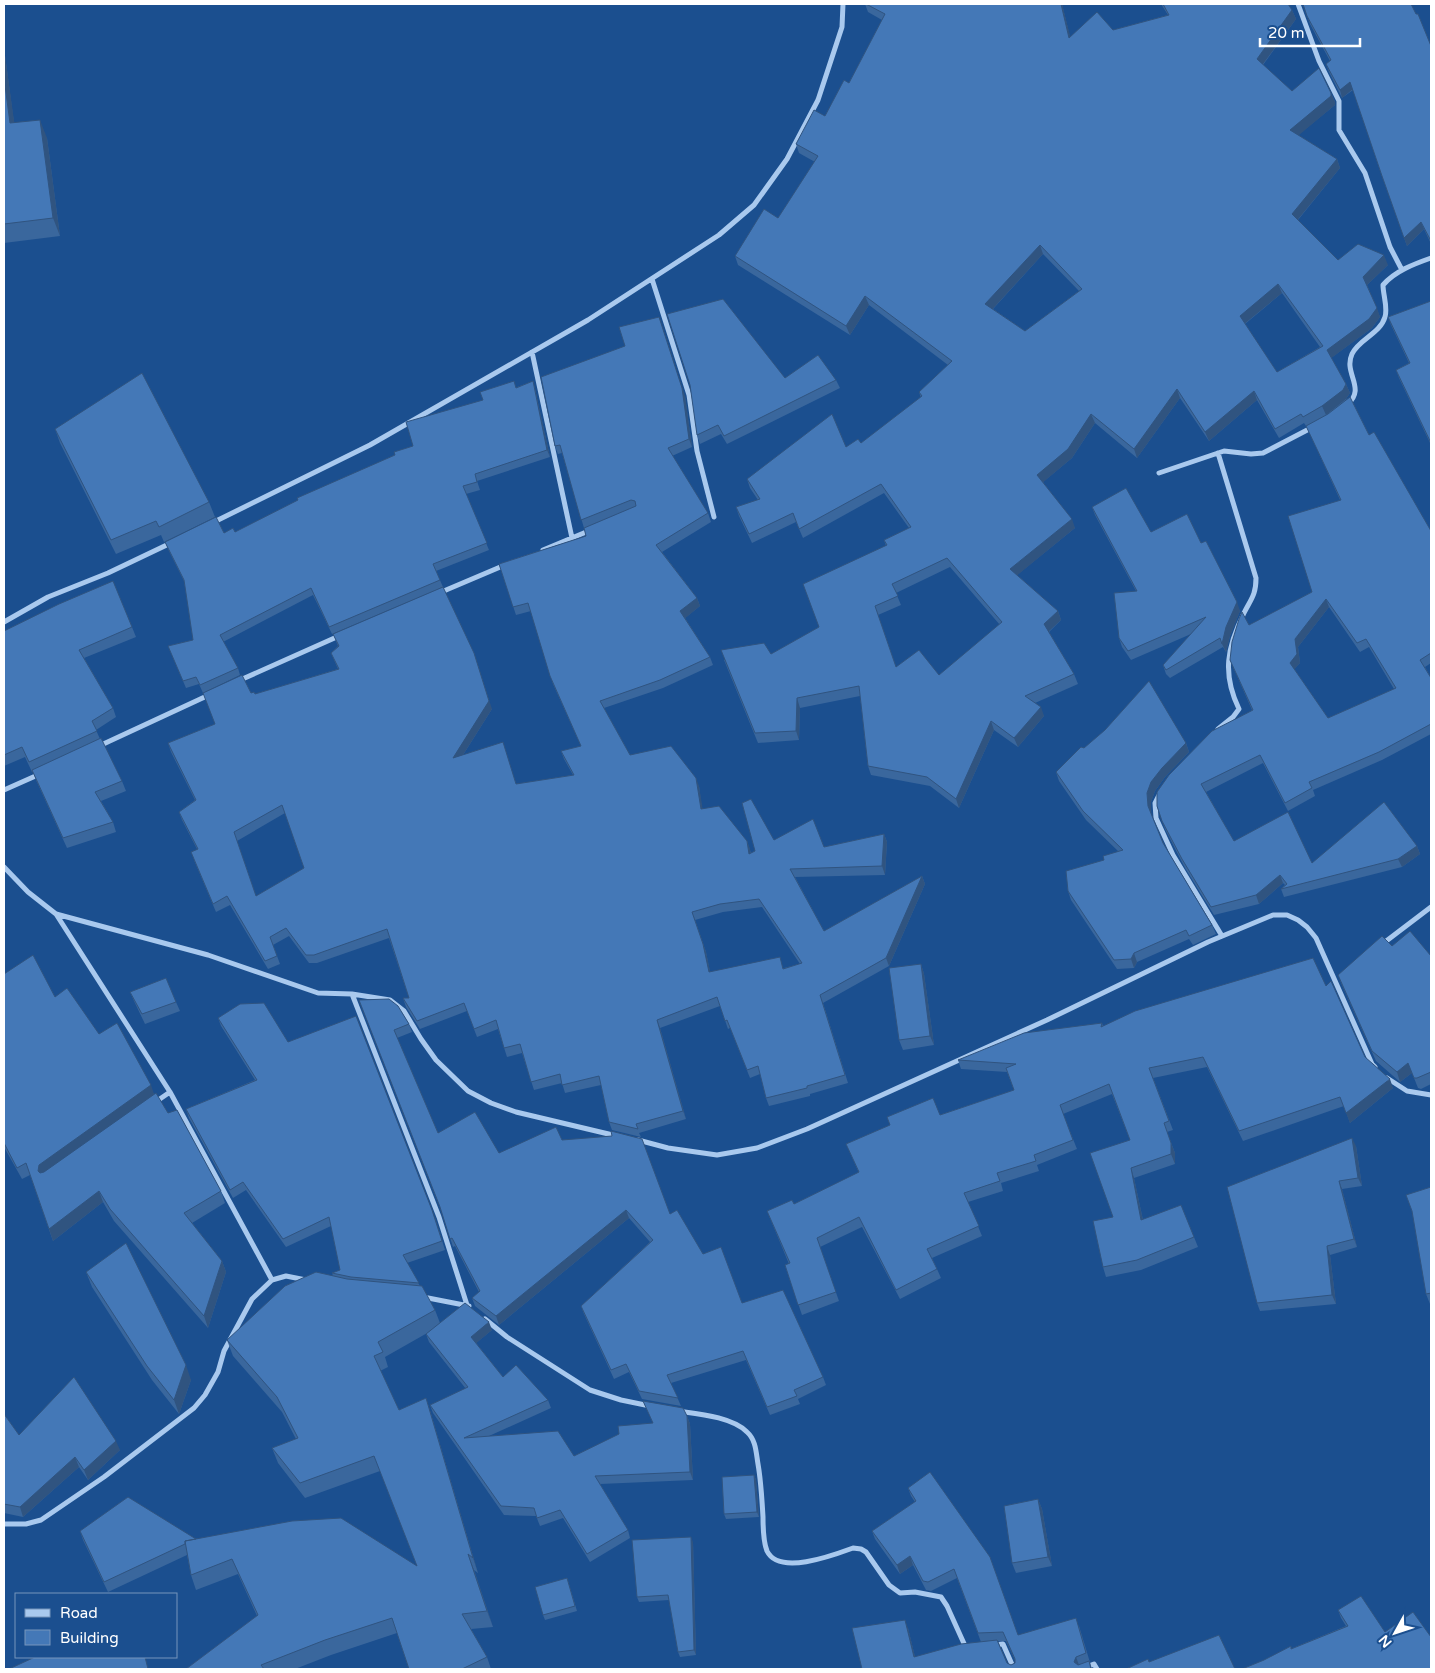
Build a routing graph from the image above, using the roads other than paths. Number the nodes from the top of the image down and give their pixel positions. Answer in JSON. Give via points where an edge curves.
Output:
{"nodes":[{"id":1,"x":843,"y":4,"type":"edge"},
{"id":2,"x":1298,"y":4,"type":"edge"},
{"id":3,"x":1431,"y":258,"type":"edge"},
{"id":4,"x":1402,"y":270,"type":"junction"},
{"id":5,"x":652,"y":279,"type":"junction"},
{"id":6,"x":532,"y":352,"type":"junction"},
{"id":7,"x":1342,"y":409,"type":"edge"},
{"id":8,"x":1322,"y":422,"type":"edge"},
{"id":9,"x":1218,"y":453,"type":"junction"},
{"id":10,"x":1159,"y":472,"type":"dead end"},
{"id":11,"x":714,"y":517,"type":"dead end"},
{"id":12,"x":205,"y":526,"type":"edge"},
{"id":13,"x":599,"y":527,"type":"edge"},
{"id":14,"x":572,"y":538,"type":"junction"},
{"id":15,"x":179,"y":539,"type":"edge"},
{"id":16,"x":539,"y":552,"type":"edge"},
{"id":17,"x":511,"y":563,"type":"edge"},
{"id":18,"x":430,"y":597,"type":"edge"},
{"id":19,"x":4,"y":622,"type":"edge"},
{"id":20,"x":348,"y":632,"type":"edge"},
{"id":21,"x":234,"y":683,"type":"edge"},
{"id":22,"x":216,"y":692,"type":"edge"},
{"id":23,"x":1214,"y":733,"type":"edge"},
{"id":24,"x":94,"y":749,"type":"edge"},
{"id":25,"x":49,"y":770,"type":"edge"},
{"id":26,"x":4,"y":790,"type":"edge"},
{"id":27,"x":1161,"y":791,"type":"edge"},
{"id":28,"x":4,"y":867,"type":"edge"},
{"id":29,"x":1431,"y":907,"type":"edge"},
{"id":30,"x":56,"y":914,"type":"junction"},
{"id":31,"x":1222,"y":936,"type":"junction"},
{"id":32,"x":1377,"y":948,"type":"edge"},
{"id":33,"x":1340,"y":973,"type":"edge"},
{"id":34,"x":1333,"y":978,"type":"junction"},
{"id":35,"x":352,"y":994,"type":"junction"},
{"id":36,"x":170,"y":1092,"type":"junction"},
{"id":37,"x":1431,"y":1095,"type":"edge"},
{"id":38,"x":146,"y":1108,"type":"edge"},
{"id":39,"x":622,"y":1137,"type":"edge"},
{"id":40,"x":632,"y":1139,"type":"edge"},
{"id":41,"x":272,"y":1280,"type":"junction"},
{"id":42,"x":309,"y":1281,"type":"edge"},
{"id":43,"x":414,"y":1296,"type":"edge"},
{"id":44,"x":468,"y":1306,"type":"junction"},
{"id":45,"x":474,"y":1311,"type":"edge"},
{"id":46,"x":481,"y":1316,"type":"edge"},
{"id":47,"x":658,"y":1407,"type":"edge"},
{"id":48,"x":668,"y":1409,"type":"edge"},
{"id":49,"x":4,"y":1524,"type":"edge"},
{"id":50,"x":984,"y":1646,"type":"edge"},
{"id":51,"x":974,"y":1647,"type":"edge"},
{"id":52,"x":1014,"y":1669,"type":"edge"},
{"id":53,"x":1081,"y":1669,"type":"edge"},
{"id":54,"x":1096,"y":1669,"type":"edge"}],
"edges":[{"from":1,"to":5,"type":"street","via":[[842,26],[818,100],[787,159],[754,205],[719,235]]},
{"from":2,"to":4,"type":"street","via":[[1338,101],[1340,130],[1365,173],[1390,247]]},
{"from":3,"to":4,"type":"street"},
{"from":4,"to":7,"type":"street","via":[[1383,285],[1386,316],[1380,328],[1352,355],[1349,366],[1356,390],[1352,401]]},
{"from":5,"to":6,"type":"street"},
{"from":5,"to":11,"type":"street","via":[[689,395],[697,451]]},
{"from":6,"to":12,"type":"street","via":[[370,445]]},
{"from":6,"to":14,"type":"street"},
{"from":8,"to":9,"type":"street","via":[[1263,452]]},
{"from":9,"to":10,"type":"street"},
{"from":9,"to":23,"type":"street","via":[[1256,578],[1256,592],[1232,636],[1228,655],[1231,692],[1239,709]]},
{"from":13,"to":14,"type":"street"},
{"from":14,"to":16,"type":"street"},
{"from":15,"to":19,"type":"street","via":[[48,597]]},
{"from":17,"to":18,"type":"street"},
{"from":20,"to":21,"type":"street"},
{"from":22,"to":24,"type":"street"},
{"from":25,"to":26,"type":"street"},
{"from":27,"to":31,"type":"street","via":[[1155,803],[1156,818],[1173,855]]},
{"from":28,"to":30,"type":"street"},
{"from":29,"to":32,"type":"street"},
{"from":30,"to":35,"type":"street","via":[[208,955],[318,993]]},
{"from":30,"to":36,"type":"street"},
{"from":31,"to":34,"type":"street","via":[[1273,915],[1292,918],[1308,927],[1316,938]]},
{"from":31,"to":40,"type":"street","via":[[1048,1020],[807,1129],[757,1148],[717,1155]]},
{"from":33,"to":34,"type":"street"},
{"from":34,"to":37,"type":"street","via":[[1372,1064],[1393,1084],[1407,1091]]},
{"from":35,"to":39,"type":"street","via":[[378,997],[398,1004],[436,1060],[468,1091],[516,1112]]},
{"from":35,"to":44,"type":"street","via":[[439,1217]]},
{"from":36,"to":38,"type":"street"},
{"from":36,"to":41,"type":"street"},
{"from":41,"to":42,"type":"street","via":[[286,1276]]},
{"from":41,"to":49,"type":"street","via":[[252,1298],[224,1351],[214,1380],[194,1408],[104,1477],[41,1520]]},
{"from":43,"to":44,"type":"street"},
{"from":44,"to":45,"type":"street"},
{"from":46,"to":47,"type":"street","via":[[507,1337],[590,1390]]},
{"from":48,"to":51,"type":"street","via":[[715,1417],[739,1425],[752,1438],[761,1479],[764,1536],[767,1551],[775,1560],[802,1562],[853,1548],[861,1549],[900,1593],[941,1596],[965,1648]]},
{"from":50,"to":52,"type":"street","via":[[1004,1644]]},
{"from":53,"to":54,"type":"street","via":[[1094,1664]]}]}
